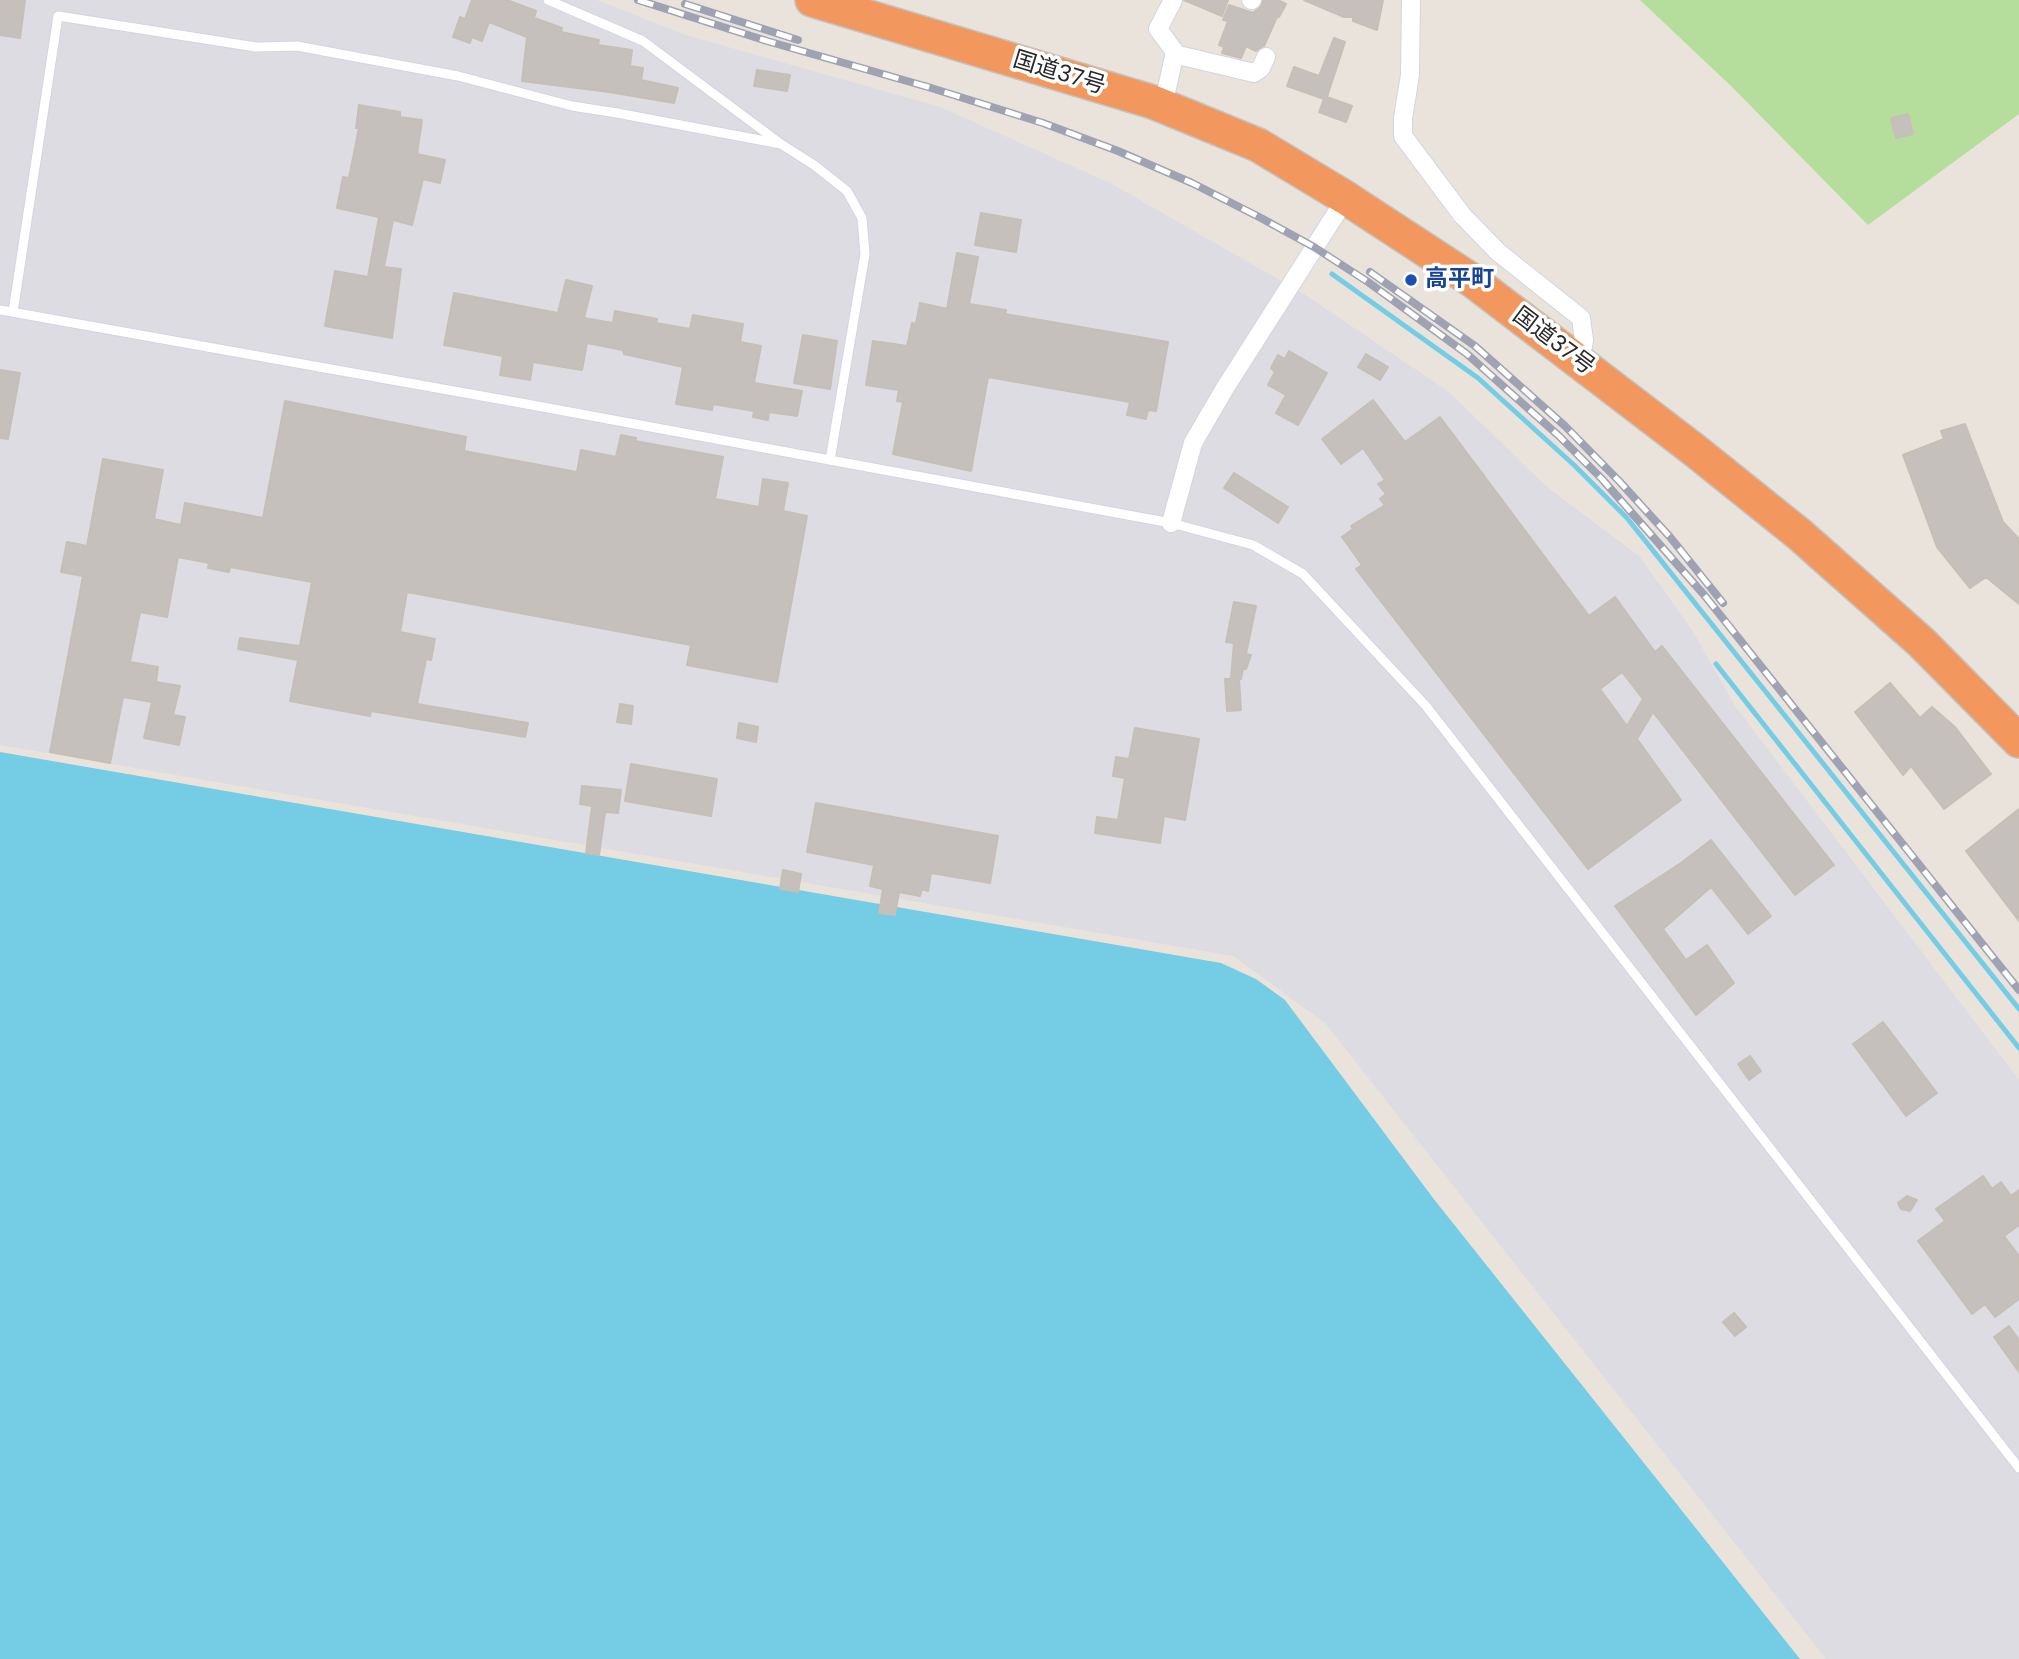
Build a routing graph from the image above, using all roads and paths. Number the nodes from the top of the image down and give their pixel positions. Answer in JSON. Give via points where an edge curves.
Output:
{"nodes":[{"id":1,"x":548,"y":0,"type":"edge"},
{"id":2,"x":812,"y":0,"type":"edge"},
{"id":3,"x":1173,"y":0,"type":"edge"},
{"id":4,"x":1411,"y":0,"type":"edge"},
{"id":5,"x":1174,"y":54,"type":"junction"},
{"id":6,"x":1266,"y":57,"type":"dead end"},
{"id":7,"x":1163,"y":106,"type":"junction"},
{"id":8,"x":781,"y":144,"type":"junction"},
{"id":9,"x":1346,"y":198,"type":"junction"},
{"id":10,"x":0,"y":310,"type":"edge"},
{"id":11,"x":13,"y":313,"type":"junction"},
{"id":12,"x":1580,"y":363,"type":"junction"},
{"id":13,"x":830,"y":460,"type":"junction"},
{"id":14,"x":1171,"y":523,"type":"junction"},
{"id":15,"x":2019,"y":741,"type":"edge"},
{"id":16,"x":2019,"y":1468,"type":"edge"}],
"edges":[{"from":1,"to":8,"type":"lane","via":[[643,41]]},
{"from":2,"to":7,"type":"highway","name":"国道37号"},
{"from":3,"to":5,"type":"street","via":[[1158,29]]},
{"from":4,"to":12,"type":"street","via":[[1404,136],[1498,252],[1581,318]]},
{"from":5,"to":6,"type":"street","via":[[1254,73]]},
{"from":5,"to":7,"type":"street"},
{"from":7,"to":9,"type":"highway","name":"国道37号","via":[[1258,145]]},
{"from":8,"to":11,"type":"lane","via":[[572,106],[458,76],[297,46],[256,47],[58,16]]},
{"from":8,"to":13,"type":"lane","via":[[847,191],[862,218],[865,254]]},
{"from":9,"to":12,"type":"highway","name":"国道37号","via":[[1473,281]]},
{"from":9,"to":14,"type":"street","via":[[1193,443]]},
{"from":10,"to":11,"type":"lane"},
{"from":11,"to":13,"type":"lane"},
{"from":12,"to":15,"type":"highway","name":"国道37号","via":[[1799,534],[1921,642]]},
{"from":13,"to":14,"type":"lane"},
{"from":14,"to":16,"type":"lane","via":[[1253,545],[1303,574],[1426,706]]}]}
